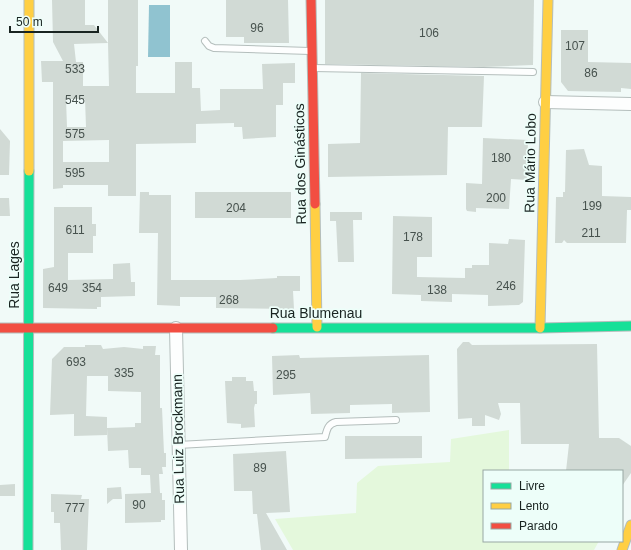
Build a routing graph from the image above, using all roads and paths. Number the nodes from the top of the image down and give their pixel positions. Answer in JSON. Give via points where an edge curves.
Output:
{"nodes":[{"id":1,"x":28,"y":0,"type":"edge"},
{"id":2,"x":311,"y":0,"type":"edge"},
{"id":3,"x":548,"y":0,"type":"edge"},
{"id":4,"x":205,"y":40,"type":"dead end"},
{"id":5,"x":312,"y":51,"type":"junction"},
{"id":6,"x":312,"y":68,"type":"junction"},
{"id":7,"x":533,"y":72,"type":"dead end"},
{"id":8,"x":545,"y":102,"type":"junction"},
{"id":9,"x":631,"y":104,"type":"edge"},
{"id":10,"x":631,"y":326,"type":"edge"},
{"id":11,"x":317,"y":327,"type":"junction"},
{"id":12,"x":0,"y":328,"type":"edge"},
{"id":13,"x":28,"y":328,"type":"junction"},
{"id":14,"x":176,"y":328,"type":"junction"},
{"id":15,"x":540,"y":328,"type":"junction"},
{"id":16,"x":396,"y":420,"type":"dead end"},
{"id":17,"x":178,"y":445,"type":"junction"},
{"id":18,"x":631,"y":525,"type":"edge"},
{"id":19,"x":28,"y":550,"type":"edge"},
{"id":20,"x":181,"y":550,"type":"edge"},
{"id":21,"x":622,"y":550,"type":"edge"}],
"edges":[{"from":1,"to":13,"type":"main road","name":"Rua Lages"},
{"from":2,"to":5,"type":"main road","name":"Rua dos Ginásticos"},
{"from":3,"to":8,"type":"main road","name":"Rua Mário Lobo"},
{"from":4,"to":5,"type":"lane","via":[[214,48]]},
{"from":5,"to":6,"type":"main road","name":"Rua dos Ginásticos"},
{"from":6,"to":7,"type":"lane"},
{"from":6,"to":11,"type":"main road","name":"Rua dos Ginásticos"},
{"from":8,"to":9,"type":"street"},
{"from":8,"to":15,"type":"main road","name":"Rua Mário Lobo"},
{"from":10,"to":15,"type":"main road","name":"Rua Blumenau"},
{"from":11,"to":14,"type":"main road","name":"Rua Blumenau"},
{"from":11,"to":15,"type":"main road","name":"Rua Blumenau"},
{"from":12,"to":13,"type":"main road","name":"Rua Blumenau"},
{"from":13,"to":14,"type":"main road","name":"Rua Blumenau"},
{"from":13,"to":19,"type":"main road","name":"Rua Lages"},
{"from":14,"to":17,"type":"street","name":"Rua Luiz Brockmann"},
{"from":16,"to":17,"type":"lane","via":[[331,423],[325,437]]},
{"from":17,"to":20,"type":"street","name":"Rua Luiz Brockmann"},
{"from":18,"to":21,"type":"main road"}]}
